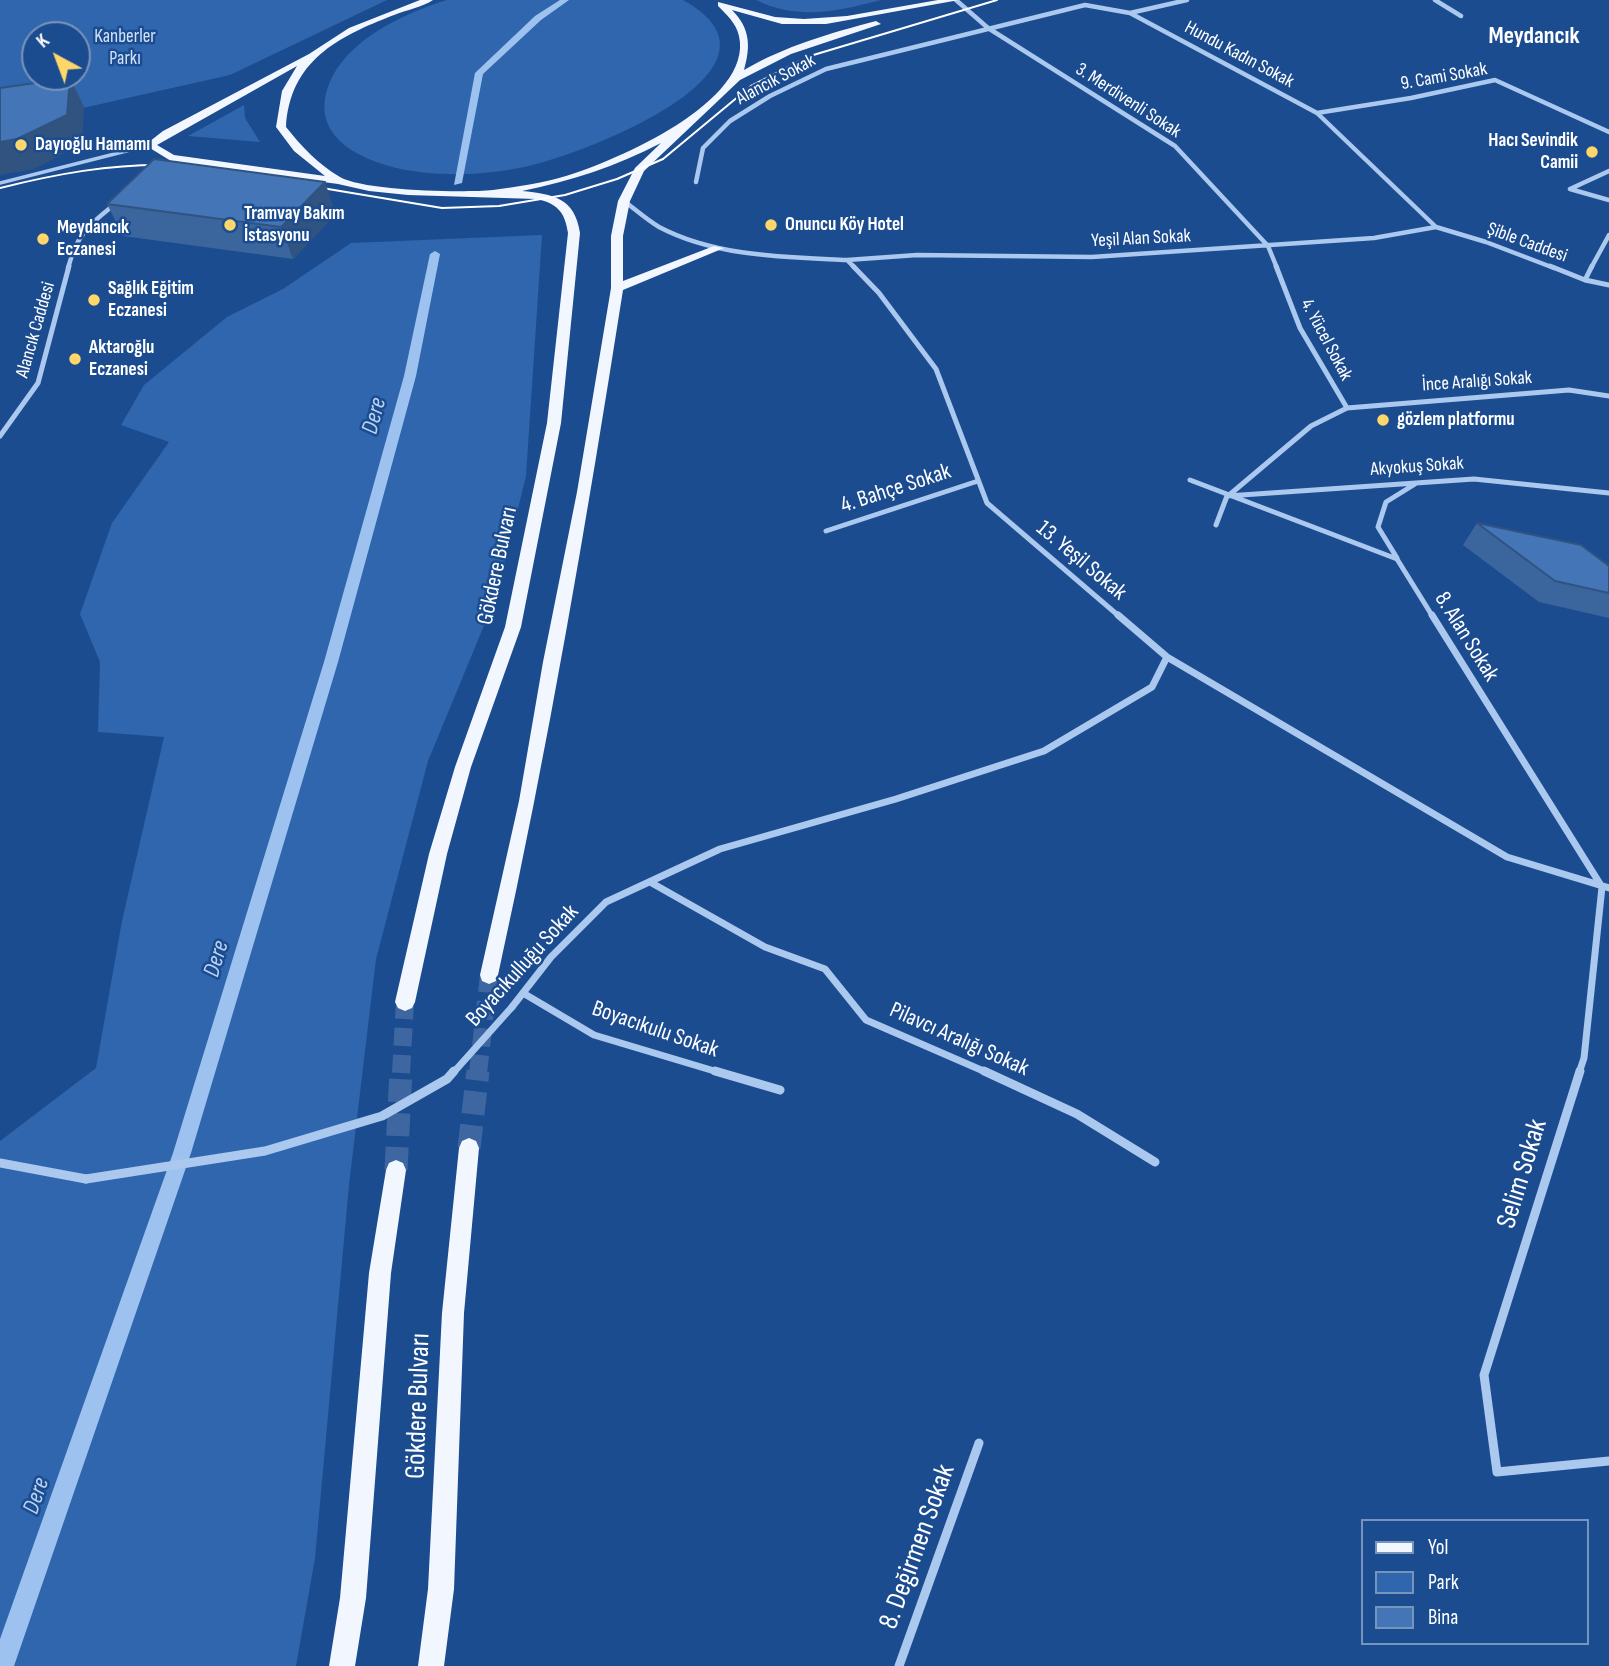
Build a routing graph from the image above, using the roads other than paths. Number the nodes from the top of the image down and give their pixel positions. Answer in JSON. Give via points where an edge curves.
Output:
{"nodes":[{"id":1,"x":413,"y":0,"type":"edge"},
{"id":2,"x":429,"y":0,"type":"edge"},
{"id":3,"x":955,"y":0,"type":"edge"},
{"id":4,"x":1187,"y":0,"type":"edge"},
{"id":5,"x":1434,"y":0,"type":"edge"},
{"id":6,"x":716,"y":2,"type":"edge"},
{"id":7,"x":1130,"y":13,"type":"junction"},
{"id":8,"x":379,"y":16,"type":"junction"},
{"id":9,"x":1461,"y":16,"type":"dead end"},
{"id":10,"x":988,"y":28,"type":"junction"},
{"id":11,"x":321,"y":48,"type":"junction"},
{"id":12,"x":737,"y":78,"type":"junction"},
{"id":13,"x":1317,"y":113,"type":"junction"},
{"id":14,"x":684,"y":127,"type":"junction"},
{"id":15,"x":1609,"y":132,"type":"edge"},
{"id":16,"x":150,"y":145,"type":"junction"},
{"id":17,"x":1609,"y":171,"type":"edge"},
{"id":18,"x":338,"y":181,"type":"junction"},
{"id":19,"x":696,"y":182,"type":"dead end"},
{"id":20,"x":0,"y":183,"type":"edge"},
{"id":21,"x":492,"y":193,"type":"junction"},
{"id":22,"x":1609,"y":200,"type":"edge"},
{"id":23,"x":624,"y":201,"type":"junction"},
{"id":24,"x":120,"y":202,"type":"edge"},
{"id":25,"x":1436,"y":227,"type":"junction"},
{"id":26,"x":1609,"y":235,"type":"edge"},
{"id":27,"x":1268,"y":246,"type":"junction"},
{"id":28,"x":718,"y":248,"type":"junction"},
{"id":29,"x":847,"y":260,"type":"junction"},
{"id":30,"x":1585,"y":280,"type":"junction"},
{"id":31,"x":1609,"y":285,"type":"edge"},
{"id":32,"x":617,"y":288,"type":"junction"},
{"id":33,"x":1609,"y":396,"type":"edge"},
{"id":34,"x":1347,"y":408,"type":"junction"},
{"id":35,"x":1,"y":434,"type":"edge"},
{"id":36,"x":1190,"y":480,"type":"dead end"},
{"id":37,"x":978,"y":481,"type":"junction"},
{"id":38,"x":1418,"y":482,"type":"junction"},
{"id":39,"x":1609,"y":493,"type":"edge"},
{"id":40,"x":1227,"y":496,"type":"junction"},
{"id":41,"x":1216,"y":525,"type":"dead end"},
{"id":42,"x":826,"y":531,"type":"dead end"},
{"id":43,"x":1397,"y":559,"type":"junction"},
{"id":44,"x":1167,"y":657,"type":"junction"},
{"id":45,"x":650,"y":882,"type":"junction"},
{"id":46,"x":1605,"y":887,"type":"edge"},
{"id":47,"x":489,"y":975,"type":"tunnel mouth"},
{"id":48,"x":523,"y":993,"type":"junction"},
{"id":49,"x":405,"y":1002,"type":"tunnel mouth"},
{"id":50,"x":780,"y":1090,"type":"dead end"},
{"id":51,"x":468,"y":1148,"type":"tunnel mouth"},
{"id":52,"x":1154,"y":1162,"type":"dead end"},
{"id":53,"x":0,"y":1163,"type":"edge"},
{"id":54,"x":396,"y":1170,"type":"tunnel mouth"},
{"id":55,"x":979,"y":1443,"type":"dead end"},
{"id":56,"x":1609,"y":1461,"type":"edge"},
{"id":57,"x":435,"y":1659,"type":"edge"},
{"id":58,"x":342,"y":1666,"type":"edge"},
{"id":59,"x":899,"y":1666,"type":"edge"}],
"edges":[{"from":1,"to":8,"type":"main road"},
{"from":2,"to":8,"type":"main road"},
{"from":3,"to":6,"type":"main road","via":[[816,23],[779,20]]},
{"from":3,"to":10,"type":"street","name":"3. Merdivenli Sokak"},
{"from":3,"to":12,"type":"main road","via":[[814,41],[770,58]]},
{"from":4,"to":7,"type":"street"},
{"from":5,"to":9,"type":"street"},
{"from":6,"to":12,"type":"main road","via":[[737,20],[744,36]]},
{"from":7,"to":10,"type":"street","name":"Hundu Kadın Sokak","via":[[1085,5]]},
{"from":7,"to":13,"type":"street","name":"Hundu Kadın Sokak"},
{"from":8,"to":11,"type":"main road"},
{"from":10,"to":19,"type":"street","name":"Alancık Sokak","via":[[826,69],[770,96],[730,121],[703,148]]},
{"from":10,"to":27,"type":"street","name":"3. Merdivenli Sokak","via":[[1175,146]]},
{"from":11,"to":16,"type":"main road"},
{"from":11,"to":18,"type":"main road","via":[[293,79],[283,101],[281,127],[298,149]]},
{"from":12,"to":14,"type":"main road"},
{"from":13,"to":15,"type":"street","name":"9. Cami Sokak","via":[[1495,80]]},
{"from":13,"to":25,"type":"street","name":"Hundu Kadın Sokak"},
{"from":14,"to":21,"type":"main road","via":[[632,154],[567,179]]},
{"from":14,"to":23,"type":"main road","via":[[639,170]]},
{"from":16,"to":18,"type":"main road","via":[[190,164]]},
{"from":16,"to":20,"type":"street"},
{"from":17,"to":22,"type":"street","via":[[1570,189]]},
{"from":18,"to":21,"type":"main road","via":[[408,192]]},
{"from":21,"to":49,"type":"main road","name":"Gökdere Bulvarı","via":[[556,202],[571,217],[574,233],[554,423],[513,628],[463,767]]},
{"from":23,"to":28,"type":"street","via":[[663,229]]},
{"from":23,"to":32,"type":"main road","via":[[617,236]]},
{"from":24,"to":35,"type":"street","name":"Alancık Caddesi","via":[[87,226],[73,251],[38,383]]},
{"from":25,"to":27,"type":"street","name":"Yeşil Alan Sokak","via":[[1374,239]]},
{"from":25,"to":30,"type":"street","name":"Şible Caddesi"},
{"from":26,"to":30,"type":"street"},
{"from":27,"to":29,"type":"street","name":"Yeşil Alan Sokak","via":[[1091,257],[917,255]]},
{"from":27,"to":34,"type":"street","name":"4. Yücel Sokak","via":[[1300,328]]},
{"from":28,"to":29,"type":"street"},
{"from":28,"to":32,"type":"main road"},
{"from":29,"to":37,"type":"street","name":"13. Yeşil Sokak","via":[[879,293],[936,369]]},
{"from":30,"to":31,"type":"street","name":"Şible Caddesi"},
{"from":32,"to":47,"type":"main road","via":[[528,801]]},
{"from":33,"to":34,"type":"street","name":"İnce Aralığı Sokak","via":[[1569,390]]},
{"from":34,"to":40,"type":"street","via":[[1311,426]]},
{"from":36,"to":40,"type":"street"},
{"from":37,"to":42,"type":"street","name":"4. Bahçe Sokak"},
{"from":37,"to":44,"type":"street","name":"13. Yeşil Sokak","via":[[987,503]]},
{"from":38,"to":39,"type":"street","name":"Akyokuş Sokak","via":[[1474,479]]},
{"from":38,"to":40,"type":"street","name":"Akyokuş Sokak"},
{"from":38,"to":43,"type":"street","name":"8. Alan Sokak","via":[[1386,502],[1378,527]]},
{"from":40,"to":41,"type":"street"},
{"from":40,"to":43,"type":"street"},
{"from":43,"to":46,"type":"street","name":"8. Alan Sokak"},
{"from":44,"to":45,"type":"street","name":"Boyacıkulluğu Sokak","via":[[1152,687],[1044,751],[720,849]]},
{"from":44,"to":46,"type":"street","name":"13. Yeşil Sokak","via":[[1507,857]]},
{"from":45,"to":48,"type":"street","name":"Boyacıkulluğu Sokak","via":[[606,902],[551,957]]},
{"from":45,"to":52,"type":"street","name":"Pilavcı Aralığı Sokak","via":[[765,947],[825,970],[866,1020],[1077,1114]]},
{"from":46,"to":56,"type":"street","name":"Selim Sokak","via":[[1584,1058],[1484,1375],[1497,1472]]},
{"from":48,"to":50,"type":"street","name":"Boyacıkulu Sokak","via":[[594,1035]]},
{"from":48,"to":53,"type":"street","name":"Boyacıkulluğu Sokak","bridge":true,"via":[[447,1079],[382,1116],[265,1152],[86,1179]]},
{"from":51,"to":57,"type":"main road","name":"Gökdere Bulvarı","via":[[453,1313]]},
{"from":54,"to":58,"type":"main road","name":"Gökdere Bulvarı","via":[[380,1273],[354,1598]]},
{"from":55,"to":59,"type":"street","name":"8. Değirmen Sokak"}]}
